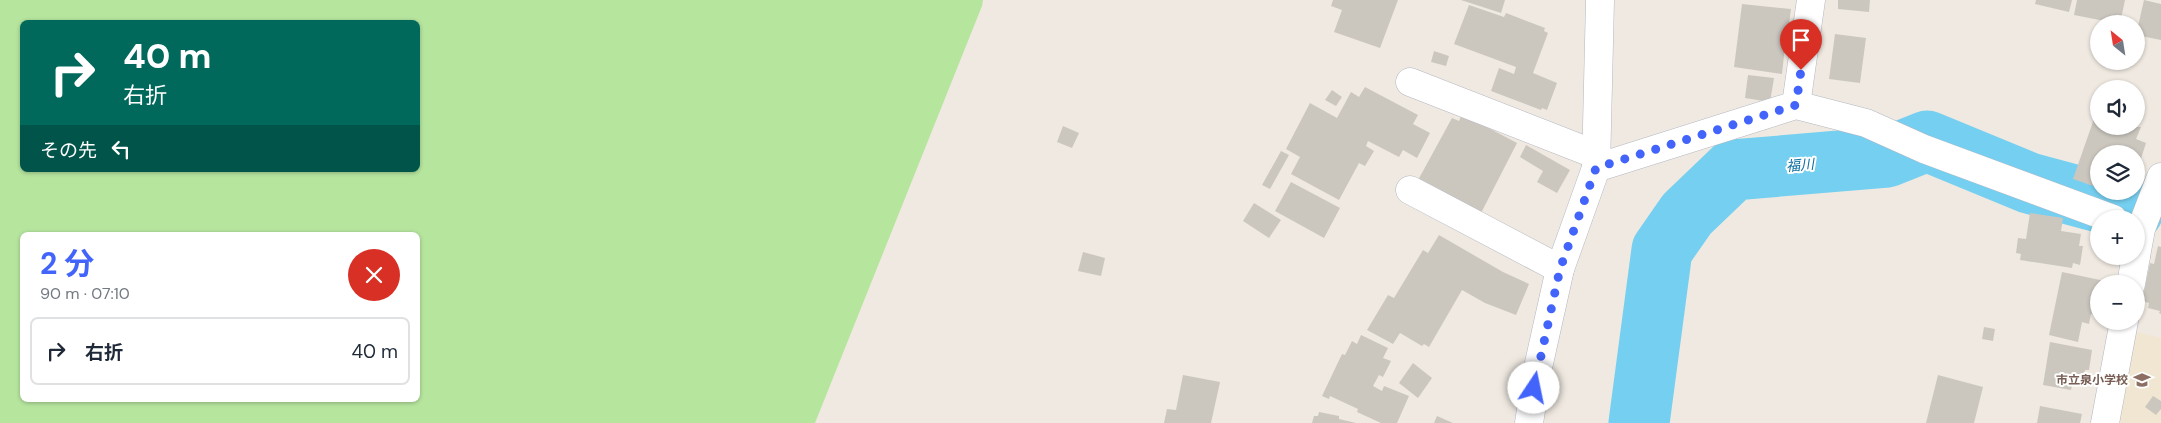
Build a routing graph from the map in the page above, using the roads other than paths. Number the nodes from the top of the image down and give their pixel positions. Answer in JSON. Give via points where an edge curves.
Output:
{"nodes":[{"id":1,"x":1600,"y":0,"type":"edge"},
{"id":2,"x":1812,"y":0,"type":"edge"},
{"id":3,"x":1410,"y":82,"type":"dead end"},
{"id":4,"x":1796,"y":105,"type":"junction"},
{"id":5,"x":1597,"y":161,"type":"junction"},
{"id":6,"x":2161,"y":177,"type":"edge"},
{"id":7,"x":1410,"y":190,"type":"dead end"},
{"id":8,"x":2090,"y":210,"type":"edge"},
{"id":9,"x":2146,"y":230,"type":"edge"},
{"id":10,"x":1560,"y":269,"type":"junction"},
{"id":11,"x":2122,"y":330,"type":"edge"},
{"id":12,"x":1529,"y":423,"type":"edge"},
{"id":13,"x":2105,"y":423,"type":"edge"}],
"edges":[{"from":1,"to":5,"type":"street"},
{"from":2,"to":4,"type":"street"},
{"from":3,"to":5,"type":"street"},
{"from":4,"to":5,"type":"street"},
{"from":4,"to":8,"type":"street","via":[[1866,123],[1915,145]]},
{"from":5,"to":10,"type":"street"},
{"from":6,"to":9,"type":"street"},
{"from":7,"to":10,"type":"street"},
{"from":10,"to":12,"type":"street"},
{"from":11,"to":13,"type":"street"}]}
